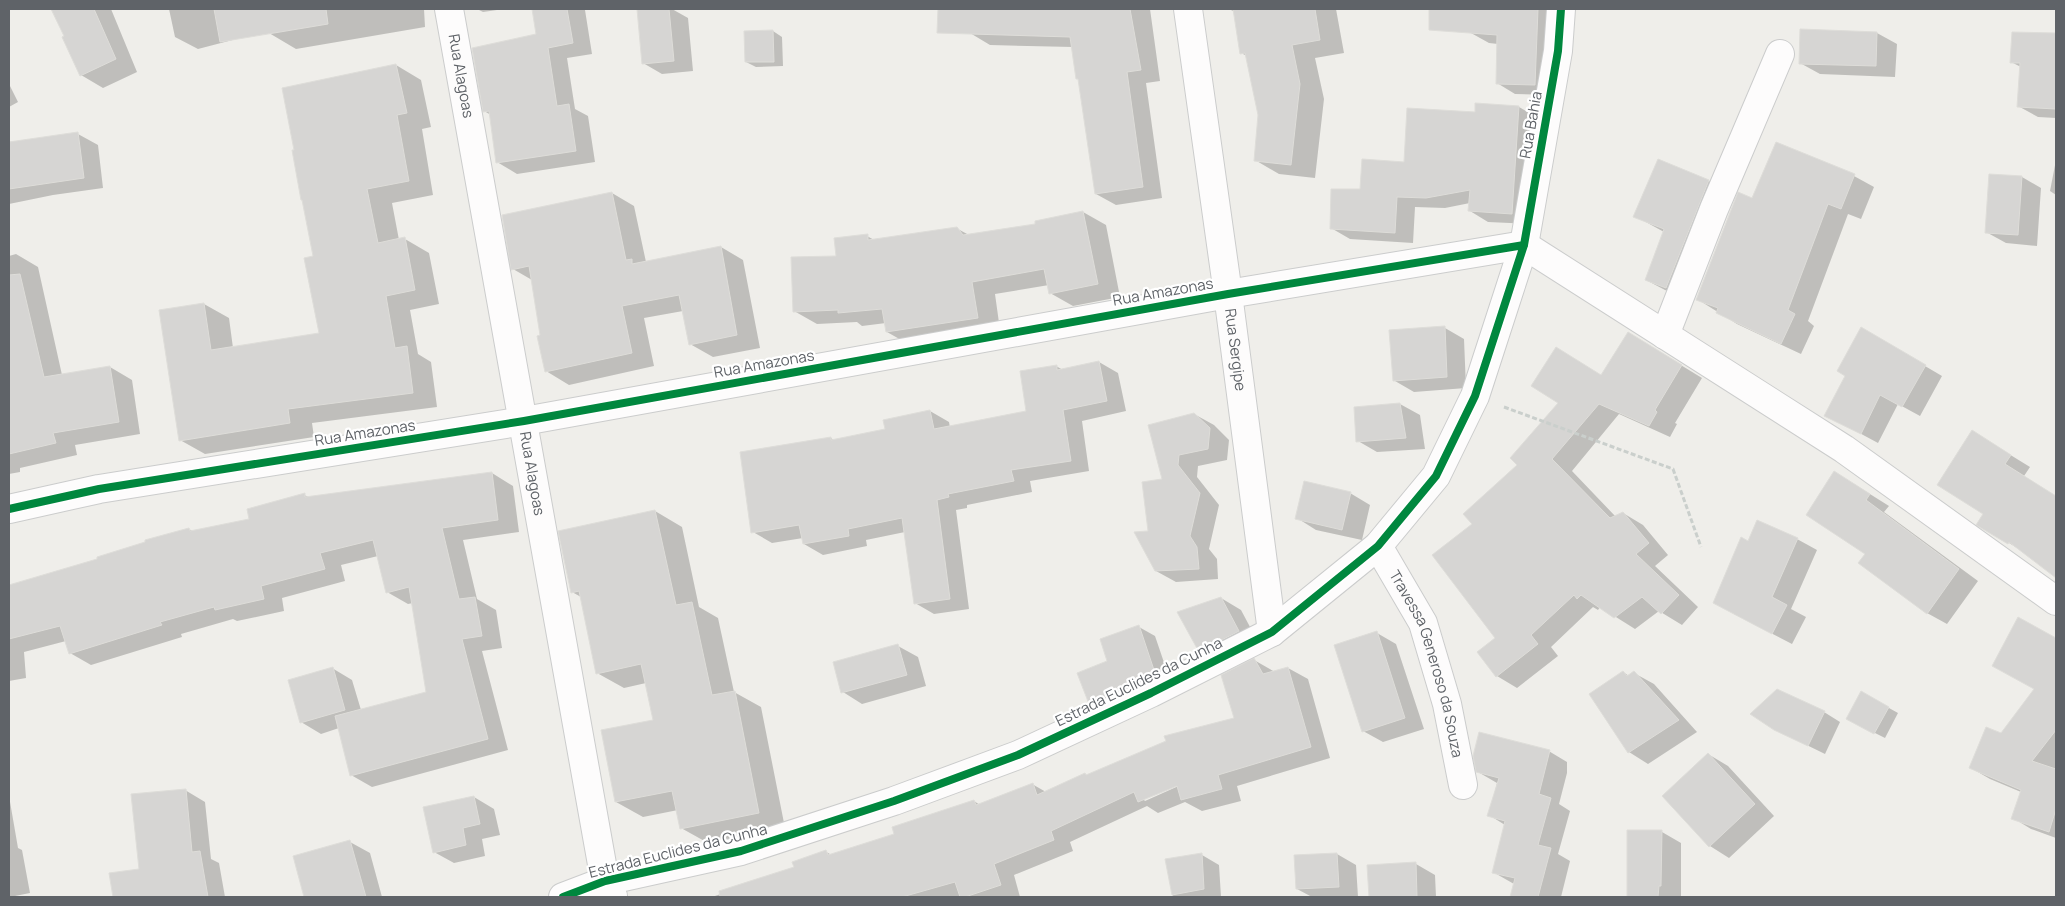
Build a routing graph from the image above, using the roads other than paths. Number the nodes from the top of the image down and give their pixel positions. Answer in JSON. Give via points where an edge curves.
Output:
{"nodes":[{"id":1,"x":449,"y":9,"type":"edge"},
{"id":2,"x":1188,"y":9,"type":"edge"},
{"id":3,"x":1561,"y":9,"type":"edge"},
{"id":4,"x":1780,"y":54,"type":"dead end"},
{"id":5,"x":1524,"y":245,"type":"junction"},
{"id":6,"x":1228,"y":294,"type":"junction"},
{"id":7,"x":1665,"y":335,"type":"junction"},
{"id":8,"x":524,"y":421,"type":"junction"},
{"id":9,"x":9,"y":509,"type":"edge"},
{"id":10,"x":1378,"y":546,"type":"junction"},
{"id":11,"x":2056,"y":601,"type":"edge"},
{"id":12,"x":1272,"y":632,"type":"junction"},
{"id":13,"x":1463,"y":785,"type":"dead end"},
{"id":14,"x":610,"y":889,"type":"edge"},
{"id":15,"x":563,"y":897,"type":"edge"}],
"edges":[{"from":1,"to":8,"type":"street","name":"Rua Alagoas"},
{"from":2,"to":6,"type":"street","name":"Rua Sergipe"},
{"from":3,"to":5,"type":"street","name":"Rua Bahia","via":[[1558,51]]},
{"from":4,"to":7,"type":"street"},
{"from":5,"to":6,"type":"street","name":"Rua Amazonas"},
{"from":5,"to":7,"type":"street"},
{"from":5,"to":10,"type":"street","name":"Estrada Euclides da Cunha","via":[[1475,396],[1436,476]]},
{"from":6,"to":8,"type":"street","name":"Rua Amazonas"},
{"from":6,"to":12,"type":"street","name":"Rua Sergipe"},
{"from":7,"to":11,"type":"street","via":[[1844,449]]},
{"from":8,"to":9,"type":"street","name":"Rua Amazonas","via":[[99,489]]},
{"from":8,"to":14,"type":"street","name":"Rua Alagoas"},
{"from":10,"to":12,"type":"street","name":"Estrada Euclides da Cunha"},
{"from":10,"to":13,"type":"street","name":"Travessa Generoso da Souza","via":[[1423,623],[1447,704]]},
{"from":12,"to":14,"type":"street","name":"Estrada Euclides da Cunha","via":[[1018,755],[894,801]]},
{"from":14,"to":15,"type":"street","name":"Estrada Euclides da Cunha"}]}
